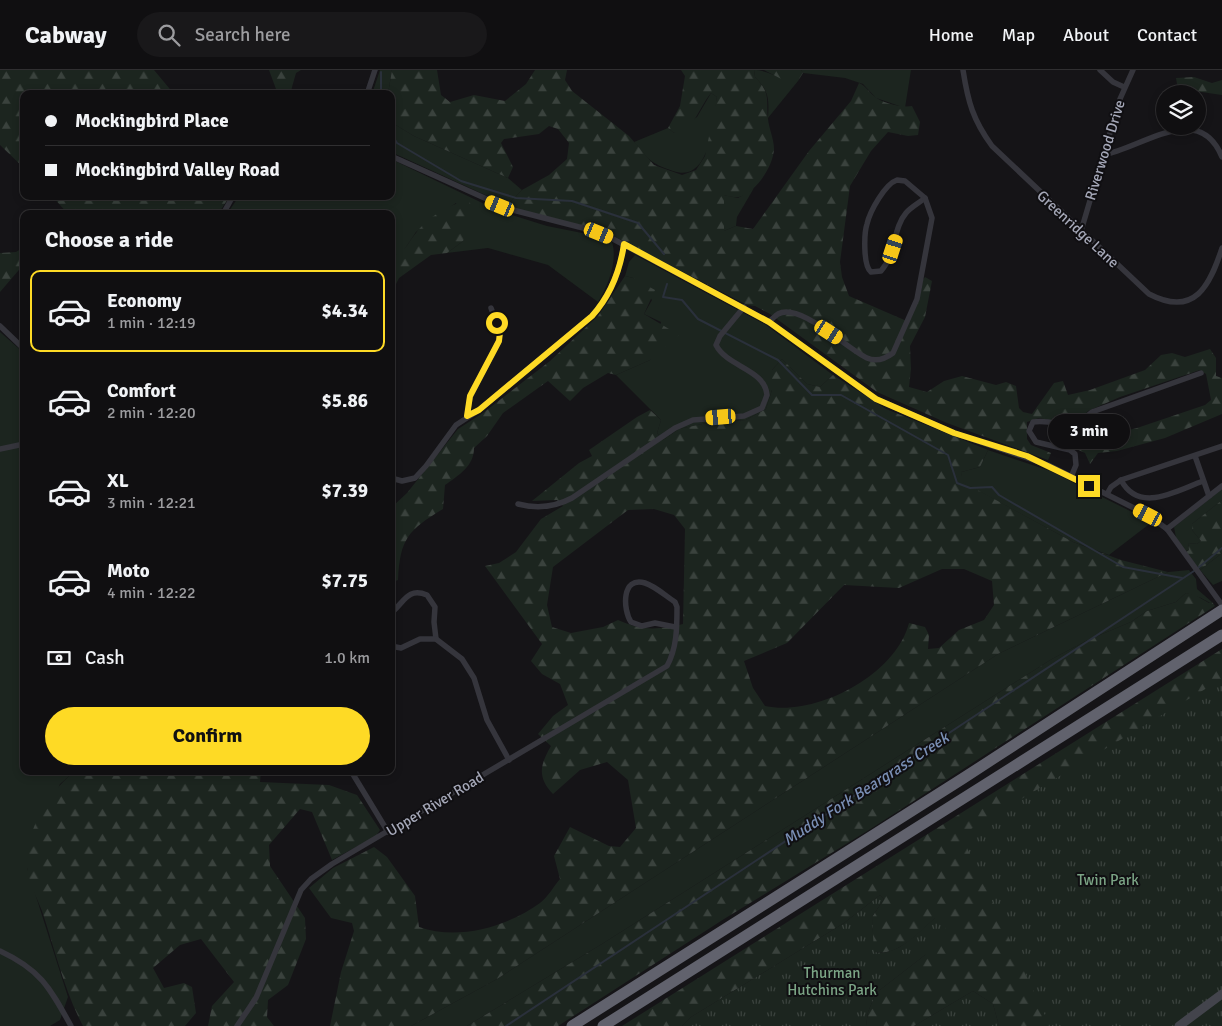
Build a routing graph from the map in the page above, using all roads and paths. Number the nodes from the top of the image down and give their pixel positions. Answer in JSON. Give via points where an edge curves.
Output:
{"nodes":[{"id":1,"x":375,"y":70,"type":"edge"},
{"id":2,"x":963,"y":70,"type":"edge"},
{"id":3,"x":1100,"y":70,"type":"edge"},
{"id":4,"x":1133,"y":70,"type":"edge"},
{"id":5,"x":1124,"y":87,"type":"junction"},
{"id":6,"x":368,"y":90,"type":"edge"},
{"id":7,"x":1103,"y":155,"type":"junction"},
{"id":8,"x":1222,"y":157,"type":"edge"},
{"id":9,"x":395,"y":158,"type":"edge"},
{"id":10,"x":925,"y":198,"type":"junction"},
{"id":11,"x":1081,"y":231,"type":"junction"},
{"id":12,"x":624,"y":244,"type":"junction"},
{"id":13,"x":1222,"y":248,"type":"edge"},
{"id":14,"x":744,"y":307,"type":"junction"},
{"id":15,"x":491,"y":308,"type":"dead end"},
{"id":16,"x":769,"y":322,"type":"junction"},
{"id":17,"x":0,"y":326,"type":"edge"},
{"id":18,"x":20,"y":345,"type":"edge"},
{"id":19,"x":1201,"y":372,"type":"dead end"},
{"id":20,"x":467,"y":416,"type":"junction"},
{"id":21,"x":20,"y":445,"type":"edge"},
{"id":22,"x":1222,"y":446,"type":"edge"},
{"id":23,"x":0,"y":449,"type":"edge"},
{"id":24,"x":1194,"y":456,"type":"junction"},
{"id":25,"x":1071,"y":477,"type":"junction"},
{"id":26,"x":395,"y":479,"type":"edge"},
{"id":27,"x":1121,"y":480,"type":"junction"},
{"id":28,"x":1203,"y":481,"type":"junction"},
{"id":29,"x":1222,"y":486,"type":"edge"},
{"id":30,"x":1107,"y":494,"type":"junction"},
{"id":31,"x":1209,"y":496,"type":"junction"},
{"id":32,"x":518,"y":504,"type":"dead end"},
{"id":33,"x":1167,"y":529,"type":"junction"},
{"id":34,"x":1222,"y":605,"type":"edge"},
{"id":35,"x":395,"y":608,"type":"edge"},
{"id":36,"x":1222,"y":610,"type":"edge"},
{"id":37,"x":675,"y":627,"type":"junction"},
{"id":38,"x":1222,"y":635,"type":"edge"},
{"id":39,"x":436,"y":639,"type":"junction"},
{"id":40,"x":395,"y":647,"type":"edge"},
{"id":41,"x":509,"y":760,"type":"junction"},
{"id":42,"x":353,"y":775,"type":"edge"},
{"id":43,"x":388,"y":832,"type":"junction"},
{"id":44,"x":0,"y":952,"type":"edge"},
{"id":45,"x":1222,"y":994,"type":"edge"},
{"id":46,"x":71,"y":1026,"type":"edge"},
{"id":47,"x":237,"y":1026,"type":"edge"},
{"id":48,"x":572,"y":1026,"type":"edge"},
{"id":49,"x":603,"y":1026,"type":"edge"},
{"id":50,"x":1180,"y":1026,"type":"edge"}],
"edges":[{"from":1,"to":6,"type":"street"},
{"from":2,"to":11,"type":"street","name":"Greenridge Lane","via":[[975,120],[992,146]]},
{"from":3,"to":5,"type":"street"},
{"from":4,"to":5,"type":"street","name":"Riverwood Drive"},
{"from":5,"to":7,"type":"street","name":"Riverwood Drive"},
{"from":7,"to":8,"type":"street","via":[[1122,152],[1166,132],[1184,129],[1205,135]]},
{"from":7,"to":11,"type":"street","name":"Riverwood Drive"},
{"from":9,"to":12,"type":"street","via":[[508,209],[599,233]]},
{"from":10,"to":10,"type":"street","via":[[905,181],[889,184],[867,224],[865,265],[868,270],[878,273],[889,262],[903,218]]},
{"from":10,"to":16,"type":"street","via":[[932,218],[917,299],[893,353],[878,360],[867,358],[813,321],[788,312],[778,314]]},
{"from":11,"to":13,"type":"street","name":"Greenridge Lane","via":[[1144,290],[1165,301],[1184,300],[1201,292],[1211,280]]},
{"from":12,"to":14,"type":"street"},
{"from":12,"to":20,"type":"street","via":[[612,288],[592,316],[479,410]]},
{"from":14,"to":16,"type":"street"},
{"from":14,"to":32,"type":"street","via":[[722,332],[716,345],[722,355],[762,380],[768,395],[762,408],[744,416],[693,420],[675,428],[559,504]]},
{"from":15,"to":20,"type":"street","via":[[500,336],[470,396]]},
{"from":16,"to":25,"type":"street","via":[[876,399],[954,433],[1027,456]]},
{"from":17,"to":18,"type":"street"},
{"from":19,"to":25,"type":"street","via":[[1092,412],[1081,423],[1071,427],[1033,422],[1029,431],[1036,442],[1075,454],[1076,464]]},
{"from":20,"to":26,"type":"street","via":[[415,478],[402,482]]},
{"from":21,"to":23,"type":"street"},
{"from":22,"to":24,"type":"street"},
{"from":24,"to":27,"type":"street"},
{"from":24,"to":28,"type":"street"},
{"from":25,"to":30,"type":"street"},
{"from":27,"to":28,"type":"street","via":[[1128,489],[1147,500]]},
{"from":27,"to":30,"type":"street"},
{"from":28,"to":31,"type":"street"},
{"from":29,"to":31,"type":"street"},
{"from":30,"to":33,"type":"street"},
{"from":31,"to":33,"type":"street"},
{"from":33,"to":34,"type":"street"},
{"from":35,"to":39,"type":"street","via":[[404,596],[416,592],[427,595],[435,607]]},
{"from":36,"to":48,"type":"highway"},
{"from":37,"to":37,"type":"street","name":"Upper River Road","via":[[675,602],[646,583],[638,583],[627,590],[625,603],[631,622],[642,626]]},
{"from":37,"to":41,"type":"street","name":"Upper River Road","via":[[674,654],[667,666]]},
{"from":38,"to":49,"type":"highway"},
{"from":39,"to":40,"type":"street","via":[[420,639],[402,648]]},
{"from":39,"to":41,"type":"street","via":[[456,654],[474,678],[486,718]]},
{"from":41,"to":43,"type":"street","name":"Upper River Road"},
{"from":42,"to":43,"type":"street"},
{"from":43,"to":47,"type":"street","name":"Upper River Road","via":[[319,872],[306,884],[295,900],[256,998]]},
{"from":44,"to":46,"type":"street","via":[[24,963],[39,975]]},
{"from":45,"to":50,"type":"street"}]}
